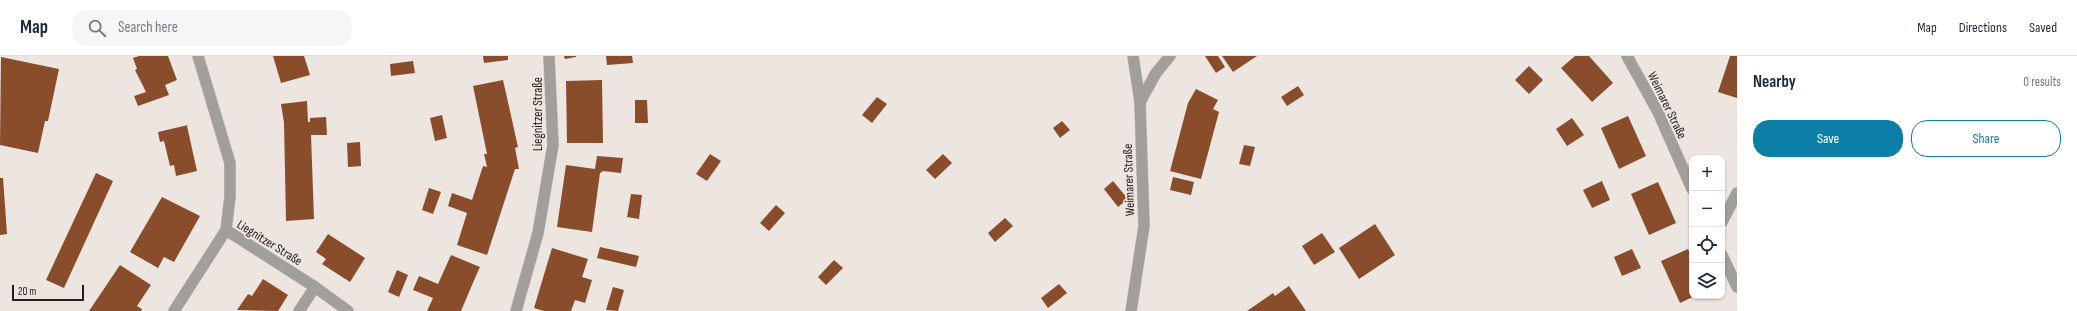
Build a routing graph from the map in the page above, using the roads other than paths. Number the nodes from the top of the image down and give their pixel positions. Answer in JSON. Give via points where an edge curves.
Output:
{"nodes":[{"id":1,"x":198,"y":56,"type":"edge"},
{"id":2,"x":549,"y":56,"type":"edge"},
{"id":3,"x":1133,"y":56,"type":"edge"},
{"id":4,"x":1170,"y":56,"type":"edge"},
{"id":5,"x":1627,"y":56,"type":"edge"},
{"id":6,"x":1140,"y":102,"type":"junction"},
{"id":7,"x":1689,"y":182,"type":"edge"},
{"id":8,"x":1737,"y":193,"type":"edge"},
{"id":9,"x":1725,"y":216,"type":"edge"},
{"id":10,"x":226,"y":230,"type":"junction"},
{"id":11,"x":1725,"y":261,"type":"edge"},
{"id":12,"x":315,"y":287,"type":"junction"},
{"id":13,"x":1737,"y":287,"type":"edge"},
{"id":14,"x":174,"y":311,"type":"edge"},
{"id":15,"x":299,"y":311,"type":"edge"},
{"id":16,"x":348,"y":311,"type":"edge"},
{"id":17,"x":516,"y":311,"type":"edge"},
{"id":18,"x":1131,"y":311,"type":"edge"}],
"edges":[{"from":1,"to":10,"type":"street","name":"Liegnitzer Straße","via":[[230,163],[230,197]]},
{"from":2,"to":17,"type":"street","name":"Liegnitzer Straße","via":[[553,145],[538,233]]},
{"from":3,"to":6,"type":"street"},
{"from":4,"to":6,"type":"street","name":"Weimarer Straße","via":[[1156,72]]},
{"from":5,"to":7,"type":"street","name":"Weimarer Straße","via":[[1658,112]]},
{"from":6,"to":18,"type":"street","name":"Weimarer Straße","via":[[1144,226]]},
{"from":8,"to":9,"type":"street"},
{"from":10,"to":12,"type":"street","name":"Liegnitzer Straße"},
{"from":10,"to":14,"type":"street"},
{"from":11,"to":13,"type":"street"},
{"from":12,"to":15,"type":"street"},
{"from":12,"to":16,"type":"street","name":"Liegnitzer Straße"}]}
